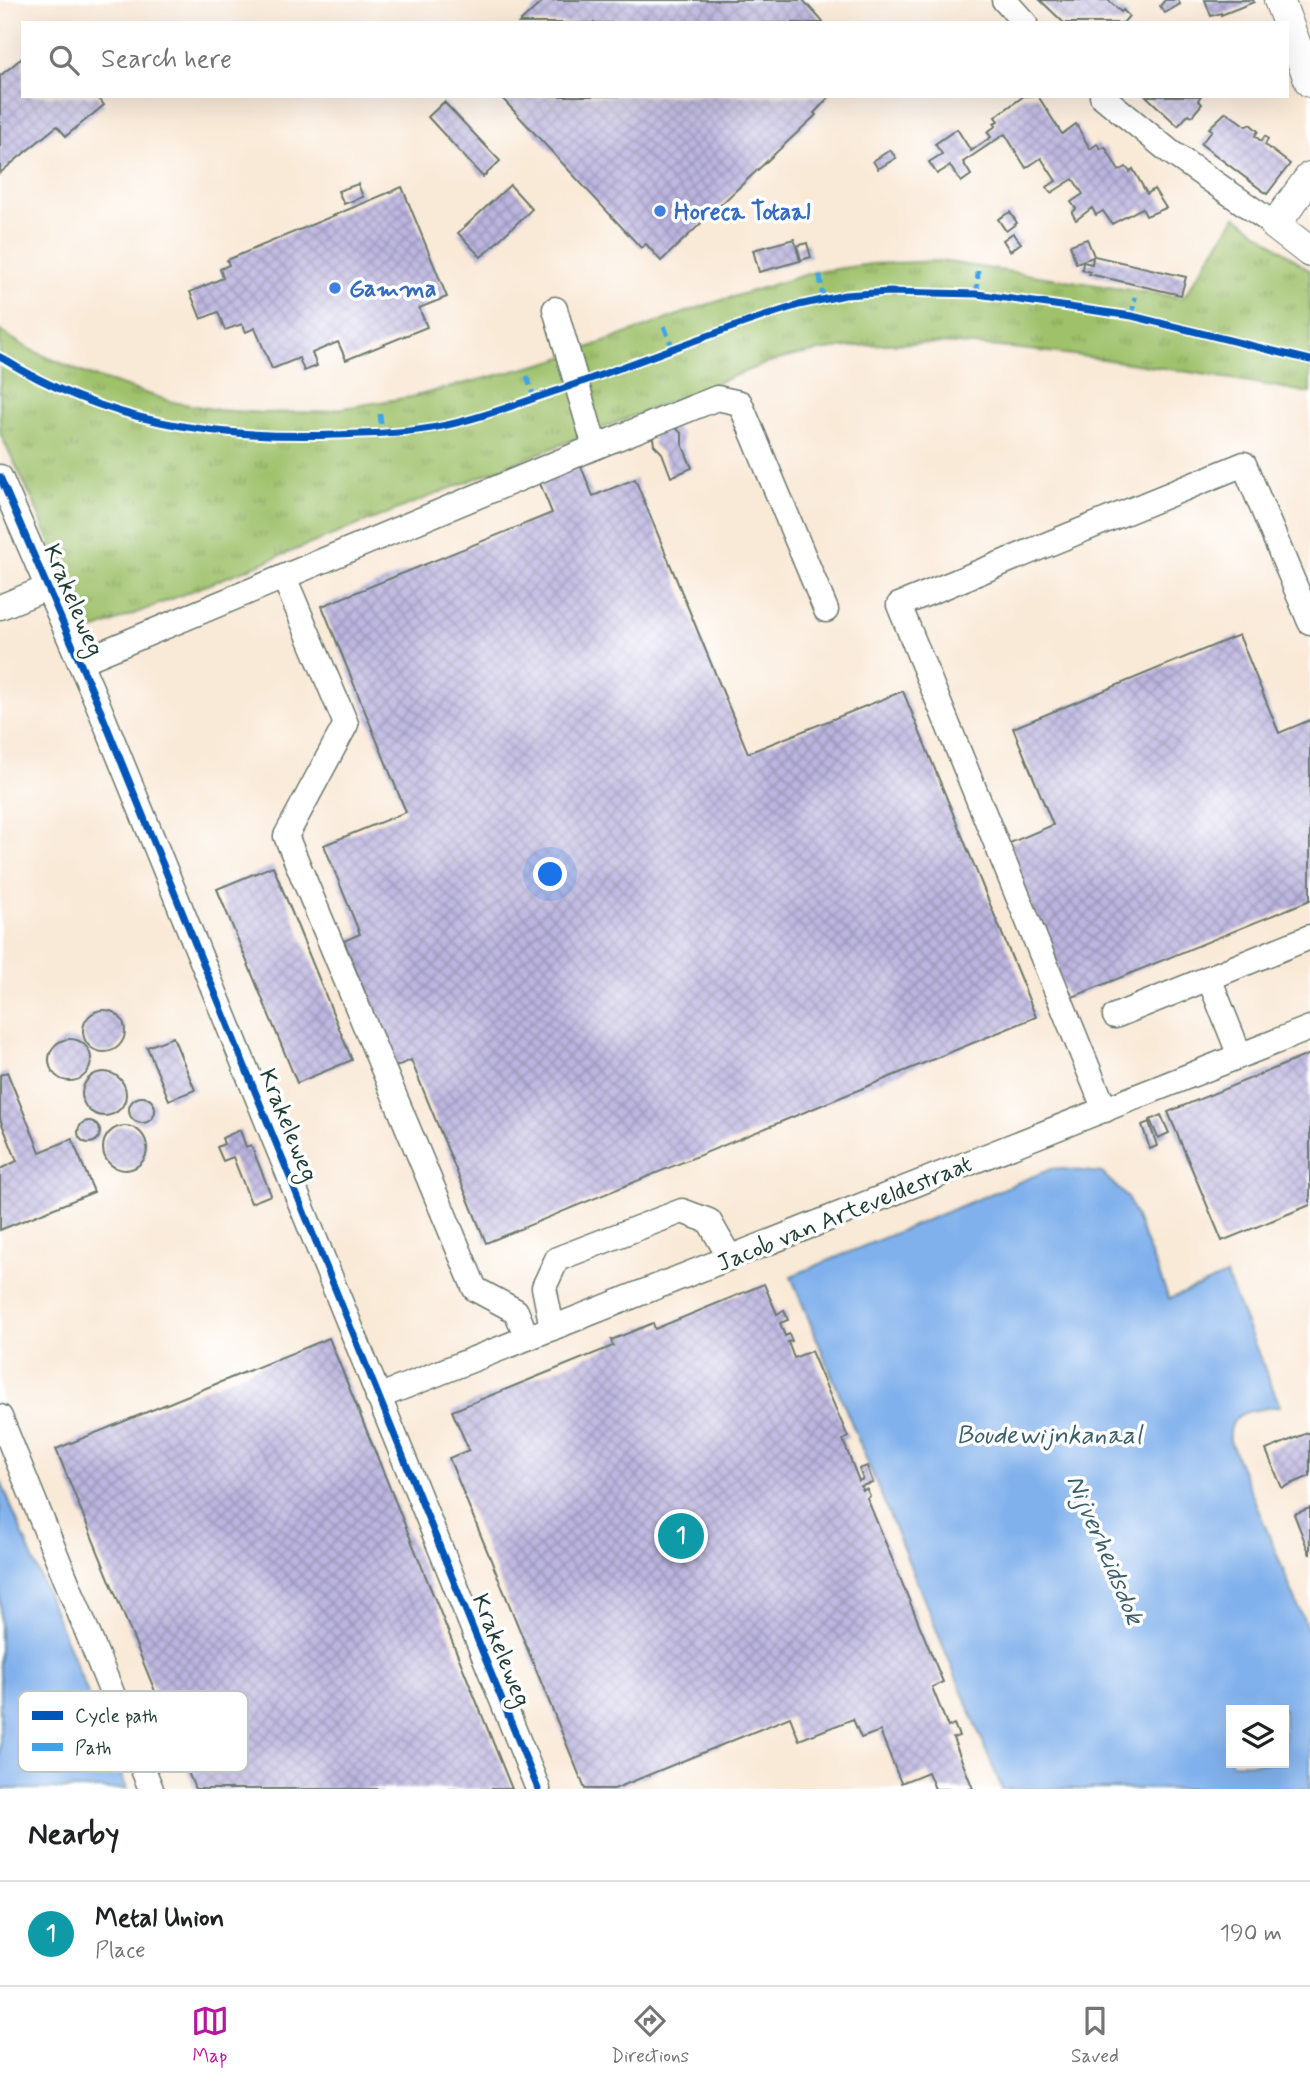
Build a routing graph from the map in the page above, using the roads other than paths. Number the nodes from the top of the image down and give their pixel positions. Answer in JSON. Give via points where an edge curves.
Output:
{"nodes":[{"id":1,"x":1004,"y":0,"type":"edge"},
{"id":2,"x":1279,"y":0,"type":"edge"},
{"id":3,"x":1023,"y":21,"type":"edge"},
{"id":4,"x":1287,"y":21,"type":"edge"},
{"id":5,"x":1289,"y":26,"type":"edge"},
{"id":6,"x":1310,"y":82,"type":"edge"},
{"id":7,"x":1104,"y":98,"type":"edge"},
{"id":8,"x":1310,"y":177,"type":"edge"},
{"id":9,"x":1275,"y":225,"type":"junction"},
{"id":10,"x":1310,"y":252,"type":"edge"},
{"id":11,"x":555,"y":309,"type":"dead end"},
{"id":12,"x":594,"y":447,"type":"junction"},
{"id":13,"x":0,"y":477,"type":"edge"},
{"id":14,"x":284,"y":577,"type":"junction"},
{"id":15,"x":47,"y":588,"type":"junction"},
{"id":16,"x":0,"y":607,"type":"edge"},
{"id":17,"x":826,"y":610,"type":"dead end"},
{"id":18,"x":1310,"y":622,"type":"edge"},
{"id":19,"x":80,"y":662,"type":"junction"},
{"id":20,"x":1310,"y":937,"type":"edge"},
{"id":21,"x":1209,"y":978,"type":"junction"},
{"id":22,"x":1115,"y":1016,"type":"dead end"},
{"id":23,"x":1310,"y":1028,"type":"edge"},
{"id":24,"x":1240,"y":1056,"type":"junction"},
{"id":25,"x":1105,"y":1110,"type":"junction"},
{"id":26,"x":730,"y":1258,"type":"junction"},
{"id":27,"x":552,"y":1328,"type":"junction"},
{"id":28,"x":527,"y":1338,"type":"junction"},
{"id":29,"x":378,"y":1397,"type":"junction"},
{"id":30,"x":0,"y":1417,"type":"edge"},
{"id":31,"x":111,"y":1691,"type":"edge"},
{"id":32,"x":144,"y":1772,"type":"edge"},
{"id":33,"x":151,"y":1789,"type":"edge"},
{"id":34,"x":538,"y":1789,"type":"edge"}],
"edges":[{"from":1,"to":3,"type":"street"},
{"from":2,"to":4,"type":"main road"},
{"from":5,"to":6,"type":"main road"},
{"from":7,"to":9,"type":"street","via":[[1168,151]]},
{"from":8,"to":9,"type":"main road"},
{"from":9,"to":10,"type":"main road"},
{"from":11,"to":12,"type":"street"},
{"from":12,"to":14,"type":"street"},
{"from":12,"to":17,"type":"street","via":[[717,398],[740,403]]},
{"from":13,"to":15,"type":"street","name":"Krakeleweg"},
{"from":14,"to":19,"type":"street"},
{"from":14,"to":28,"type":"street","via":[[346,724],[286,836],[475,1289],[516,1311]]},
{"from":15,"to":16,"type":"street"},
{"from":15,"to":19,"type":"street","name":"Krakeleweg"},
{"from":18,"to":25,"type":"street","via":[[1244,464],[899,605]]},
{"from":19,"to":29,"type":"street","name":"Krakeleweg"},
{"from":20,"to":21,"type":"street"},
{"from":21,"to":22,"type":"street"},
{"from":21,"to":24,"type":"street"},
{"from":23,"to":24,"type":"street","name":"Jacob van Arteveldestraat"},
{"from":24,"to":25,"type":"street","name":"Jacob van Arteveldestraat"},
{"from":25,"to":26,"type":"street","name":"Jacob van Arteveldestraat"},
{"from":26,"to":27,"type":"street","name":"Jacob van Arteveldestraat"},
{"from":26,"to":27,"type":"street","via":[[709,1221],[682,1211],[557,1259],[544,1287]]},
{"from":27,"to":28,"type":"street","name":"Jacob van Arteveldestraat"},
{"from":28,"to":29,"type":"street","name":"Jacob van Arteveldestraat"},
{"from":29,"to":34,"type":"street","name":"Krakeleweg"},
{"from":30,"to":31,"type":"street"},
{"from":32,"to":33,"type":"street"}]}
